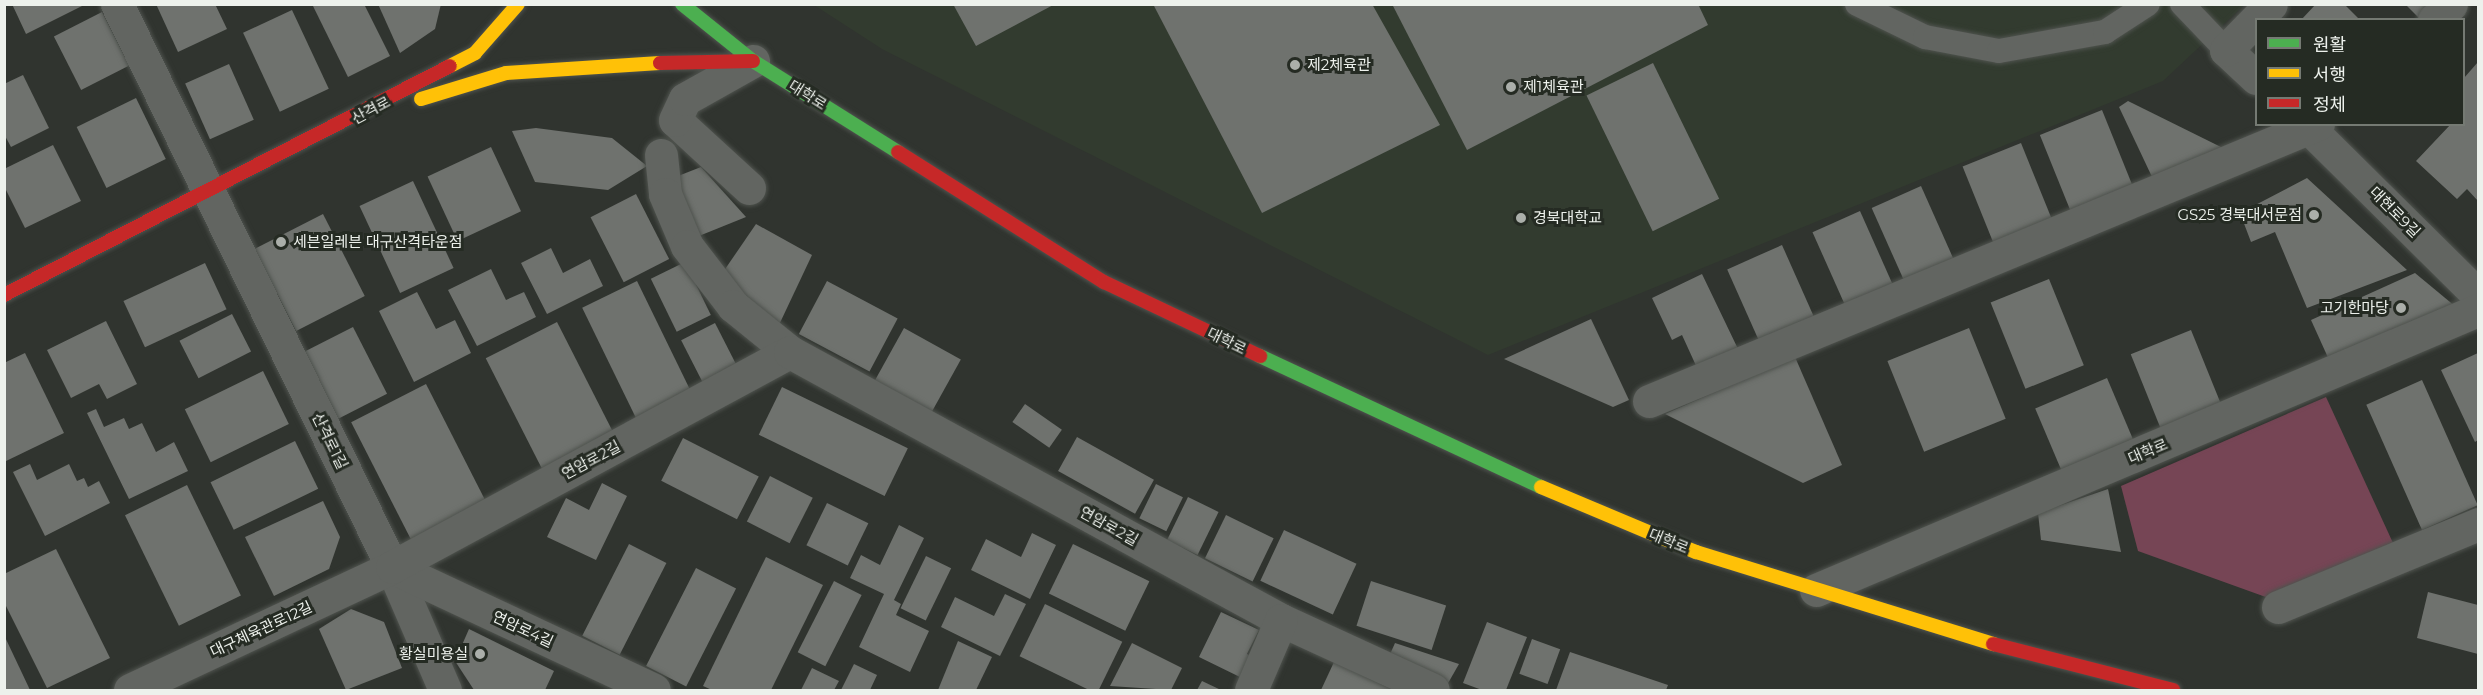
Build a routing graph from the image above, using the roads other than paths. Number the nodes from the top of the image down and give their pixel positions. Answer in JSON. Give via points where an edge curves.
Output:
{"nodes":[{"id":1,"x":117,"y":4,"type":"edge"},
{"id":2,"x":518,"y":4,"type":"edge"},
{"id":3,"x":682,"y":4,"type":"edge"},
{"id":4,"x":1857,"y":4,"type":"edge"},
{"id":5,"x":2148,"y":4,"type":"edge"},
{"id":6,"x":2182,"y":4,"type":"edge"},
{"id":7,"x":2271,"y":4,"type":"edge"},
{"id":8,"x":2451,"y":4,"type":"edge"},
{"id":9,"x":2257,"y":18,"type":"edge"},
{"id":10,"x":2436,"y":18,"type":"edge"},
{"id":11,"x":2255,"y":20,"type":"edge"},
{"id":12,"x":2226,"y":50,"type":"junction"},
{"id":13,"x":753,"y":61,"type":"junction"},
{"id":14,"x":2255,"y":77,"type":"edge"},
{"id":15,"x":353,"y":119,"type":"junction"},
{"id":16,"x":2312,"y":126,"type":"edge"},
{"id":17,"x":661,"y":155,"type":"dead end"},
{"id":18,"x":749,"y":188,"type":"dead end"},
{"id":19,"x":208,"y":194,"type":"junction"},
{"id":20,"x":4,"y":295,"type":"edge"},
{"id":21,"x":2478,"y":295,"type":"edge"},
{"id":22,"x":2478,"y":310,"type":"edge"},
{"id":23,"x":790,"y":352,"type":"junction"},
{"id":24,"x":1649,"y":401,"type":"dead end"},
{"id":25,"x":2478,"y":524,"type":"edge"},
{"id":26,"x":392,"y":567,"type":"junction"},
{"id":27,"x":1816,"y":590,"type":"junction"},
{"id":28,"x":2278,"y":607,"type":"dead end"},
{"id":29,"x":1281,"y":620,"type":"junction"},
{"id":30,"x":130,"y":690,"type":"edge"},
{"id":31,"x":445,"y":690,"type":"edge"},
{"id":32,"x":654,"y":690,"type":"edge"},
{"id":33,"x":1251,"y":690,"type":"edge"},
{"id":34,"x":1433,"y":690,"type":"edge"},
{"id":35,"x":2173,"y":690,"type":"edge"}],
"edges":[{"from":1,"to":19,"type":"street"},
{"from":2,"to":15,"type":"main road","name":"산격로","via":[[475,53]]},
{"from":3,"to":13,"type":"main road","name":"대학로"},
{"from":4,"to":5,"type":"lane","via":[[1925,37],[1999,51],[2105,32]]},
{"from":6,"to":12,"type":"lane"},
{"from":7,"to":9,"type":"street"},
{"from":8,"to":10,"type":"street"},
{"from":11,"to":12,"type":"street"},
{"from":12,"to":14,"type":"street"},
{"from":13,"to":15,"type":"main road","via":[[588,65],[506,73]]},
{"from":13,"to":18,"type":"street","via":[[685,99],[675,120]]},
{"from":13,"to":27,"type":"main road","name":"대학로","via":[[1104,282],[1571,501],[1696,552]]},
{"from":15,"to":19,"type":"main road","name":"산격로"},
{"from":16,"to":21,"type":"street","name":"대현로9길"},
{"from":16,"to":24,"type":"street"},
{"from":17,"to":23,"type":"street","name":"연암로2길","via":[[665,194],[687,246],[733,306]]},
{"from":19,"to":20,"type":"main road","name":"산격로"},
{"from":19,"to":26,"type":"street","name":"산격로1길"},
{"from":22,"to":27,"type":"street","name":"대학로"},
{"from":23,"to":26,"type":"street","name":"연암로2길"},
{"from":23,"to":29,"type":"street","name":"연암로2길"},
{"from":25,"to":28,"type":"street"},
{"from":26,"to":30,"type":"street","name":"대구체육관로12길"},
{"from":26,"to":31,"type":"street","name":"산격로1길"},
{"from":26,"to":32,"type":"street","name":"연암로4길"},
{"from":27,"to":35,"type":"main road","name":"대학로","via":[[2020,652]]},
{"from":29,"to":33,"type":"street"},
{"from":29,"to":34,"type":"street","name":"연암로2길"}]}
